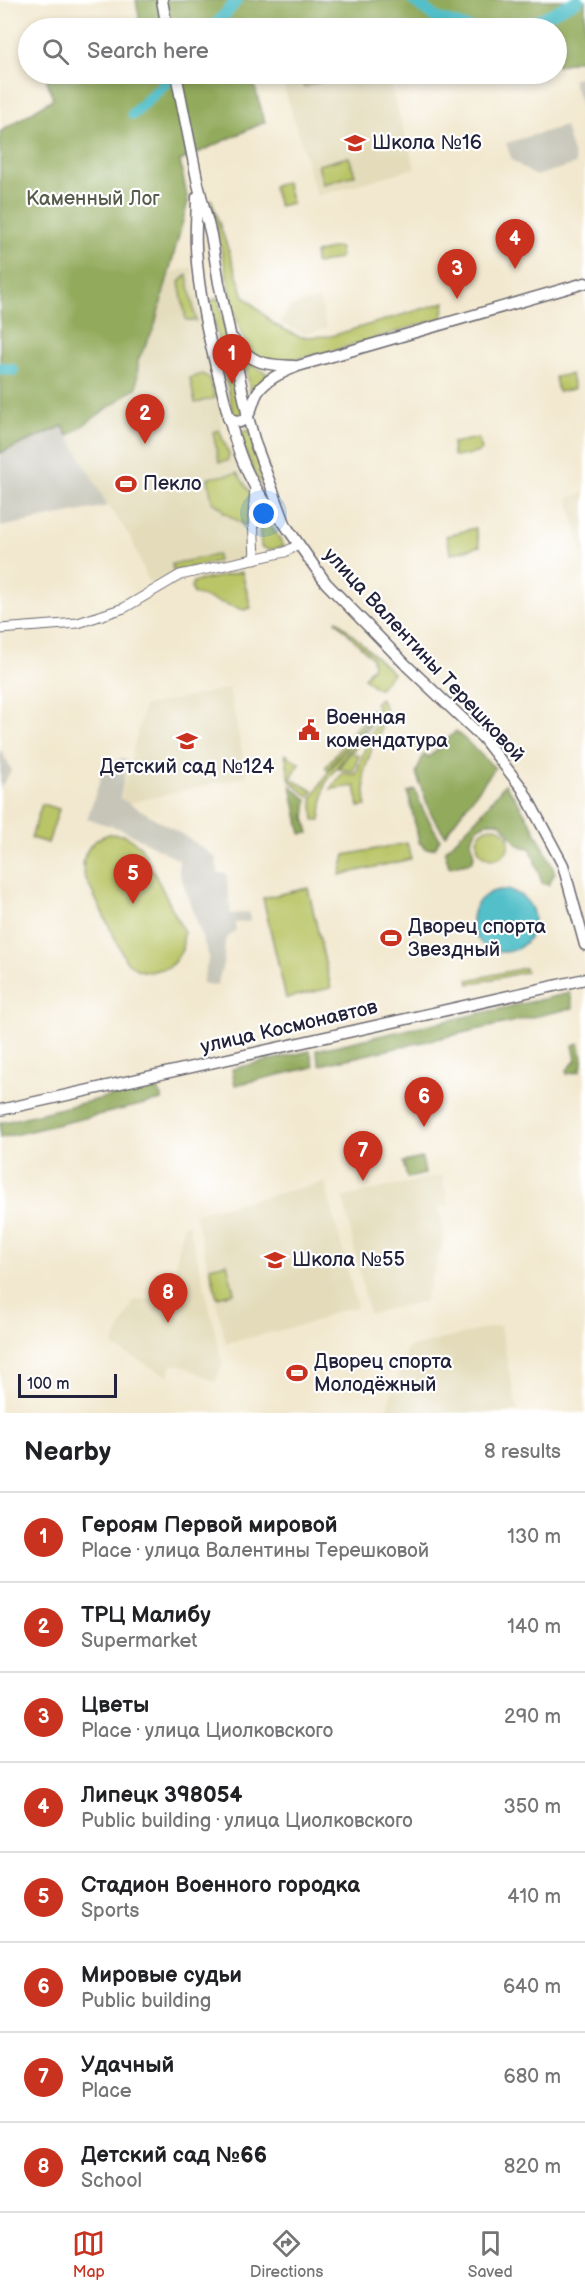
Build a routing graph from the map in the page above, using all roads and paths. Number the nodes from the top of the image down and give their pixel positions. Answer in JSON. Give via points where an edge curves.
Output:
{"nodes":[{"id":1,"x":162,"y":0,"type":"edge"},
{"id":2,"x":165,"y":18,"type":"edge"},
{"id":3,"x":178,"y":84,"type":"edge"},
{"id":4,"x":197,"y":181,"type":"junction"},
{"id":5,"x":198,"y":270,"type":"junction"},
{"id":6,"x":219,"y":283,"type":"junction"},
{"id":7,"x":585,"y":283,"type":"edge"},
{"id":8,"x":222,"y":295,"type":"junction"},
{"id":9,"x":202,"y":303,"type":"junction"},
{"id":10,"x":231,"y":336,"type":"junction"},
{"id":11,"x":298,"y":366,"type":"junction"},
{"id":12,"x":248,"y":417,"type":"junction"},
{"id":13,"x":228,"y":418,"type":"junction"},
{"id":14,"x":255,"y":487,"type":"junction"},
{"id":15,"x":286,"y":526,"type":"junction"},
{"id":16,"x":298,"y":545,"type":"junction"},
{"id":17,"x":254,"y":546,"type":"junction"},
{"id":18,"x":271,"y":556,"type":"junction"},
{"id":19,"x":255,"y":559,"type":"junction"},
{"id":20,"x":0,"y":629,"type":"edge"},
{"id":21,"x":585,"y":945,"type":"edge"},
{"id":22,"x":585,"y":979,"type":"edge"},
{"id":23,"x":0,"y":1110,"type":"edge"}],
"edges":[{"from":1,"to":2,"type":"main road"},
{"from":3,"to":4,"type":"main road","name":"улица Валентины Терешковой"},
{"from":4,"to":5,"type":"main road","name":"улица Валентины Терешковой"},
{"from":4,"to":6,"type":"main road","name":"улица Валентины Терешковой"},
{"from":5,"to":6,"type":"main road"},
{"from":5,"to":9,"type":"main road","name":"улица Валентины Терешковой"},
{"from":6,"to":8,"type":"main road","name":"улица Валентины Терешковой"},
{"from":7,"to":11,"type":"main road"},
{"from":8,"to":9,"type":"main road","via":[[208,294]]},
{"from":8,"to":10,"type":"main road","name":"улица Валентины Терешковой"},
{"from":9,"to":13,"type":"main road","name":"улица Валентины Терешковой"},
{"from":10,"to":11,"type":"main road","via":[[242,351],[261,363]]},
{"from":10,"to":12,"type":"main road","name":"улица Валентины Терешковой"},
{"from":11,"to":12,"type":"main road","via":[[272,378],[257,391]]},
{"from":12,"to":13,"type":"main road","via":[[240,422]]},
{"from":12,"to":15,"type":"main road","name":"улица Валентины Терешковой"},
{"from":13,"to":14,"type":"main road","name":"улица Валентины Терешковой","via":[[239,456]]},
{"from":14,"to":15,"type":"main road","name":"улица Валентины Терешковой","via":[[263,502]]},
{"from":14,"to":17,"type":"street"},
{"from":15,"to":16,"type":"main road","name":"улица Валентины Терешковой"},
{"from":16,"to":18,"type":"street"},
{"from":16,"to":21,"type":"main road","name":"улица Валентины Терешковой","via":[[347,607],[476,731],[522,788],[563,865]]},
{"from":17,"to":18,"type":"street","via":[[259,554]]},
{"from":17,"to":19,"type":"street"},
{"from":18,"to":19,"type":"street"},
{"from":19,"to":20,"type":"street","via":[[180,575],[124,608],[78,623]]},
{"from":22,"to":23,"type":"main road","name":"улица Космонавтов"}]}
